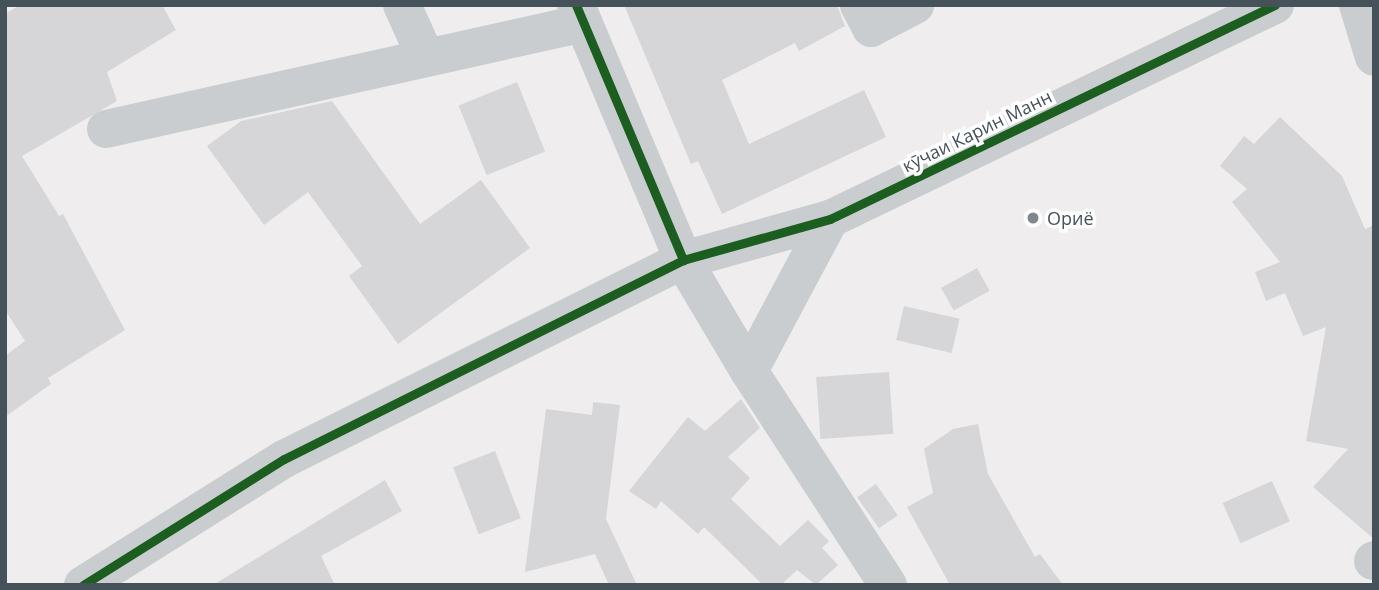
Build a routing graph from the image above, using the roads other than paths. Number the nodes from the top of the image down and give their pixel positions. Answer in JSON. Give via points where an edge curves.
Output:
{"nodes":[{"id":1,"x":402,"y":5,"type":"edge"},
{"id":2,"x":859,"y":5,"type":"edge"},
{"id":3,"x":915,"y":5,"type":"edge"},
{"id":4,"x":1275,"y":5,"type":"edge"},
{"id":5,"x":1358,"y":5,"type":"edge"},
{"id":6,"x":580,"y":14,"type":"edge"},
{"id":7,"x":1374,"y":57,"type":"edge"},
{"id":8,"x":426,"y":58,"type":"junction"},
{"id":9,"x":106,"y":129,"type":"dead end"},
{"id":10,"x":830,"y":219,"type":"junction"},
{"id":11,"x":683,"y":260,"type":"junction"},
{"id":12,"x":749,"y":371,"type":"junction"},
{"id":13,"x":83,"y":585,"type":"edge"},
{"id":14,"x":888,"y":585,"type":"edge"}],
"edges":[{"from":1,"to":8,"type":"street"},
{"from":2,"to":3,"type":"street","via":[[872,28]]},
{"from":4,"to":10,"type":"street","name":"кӯчаи Карин Манн"},
{"from":5,"to":7,"type":"street"},
{"from":6,"to":8,"type":"street"},
{"from":6,"to":11,"type":"street"},
{"from":8,"to":9,"type":"street"},
{"from":10,"to":11,"type":"street","name":"кӯчаи Карин Манн"},
{"from":10,"to":12,"type":"street"},
{"from":11,"to":12,"type":"street"},
{"from":11,"to":13,"type":"street","name":"кӯчаи Карин Манн","via":[[284,460]]},
{"from":12,"to":14,"type":"street"}]}
